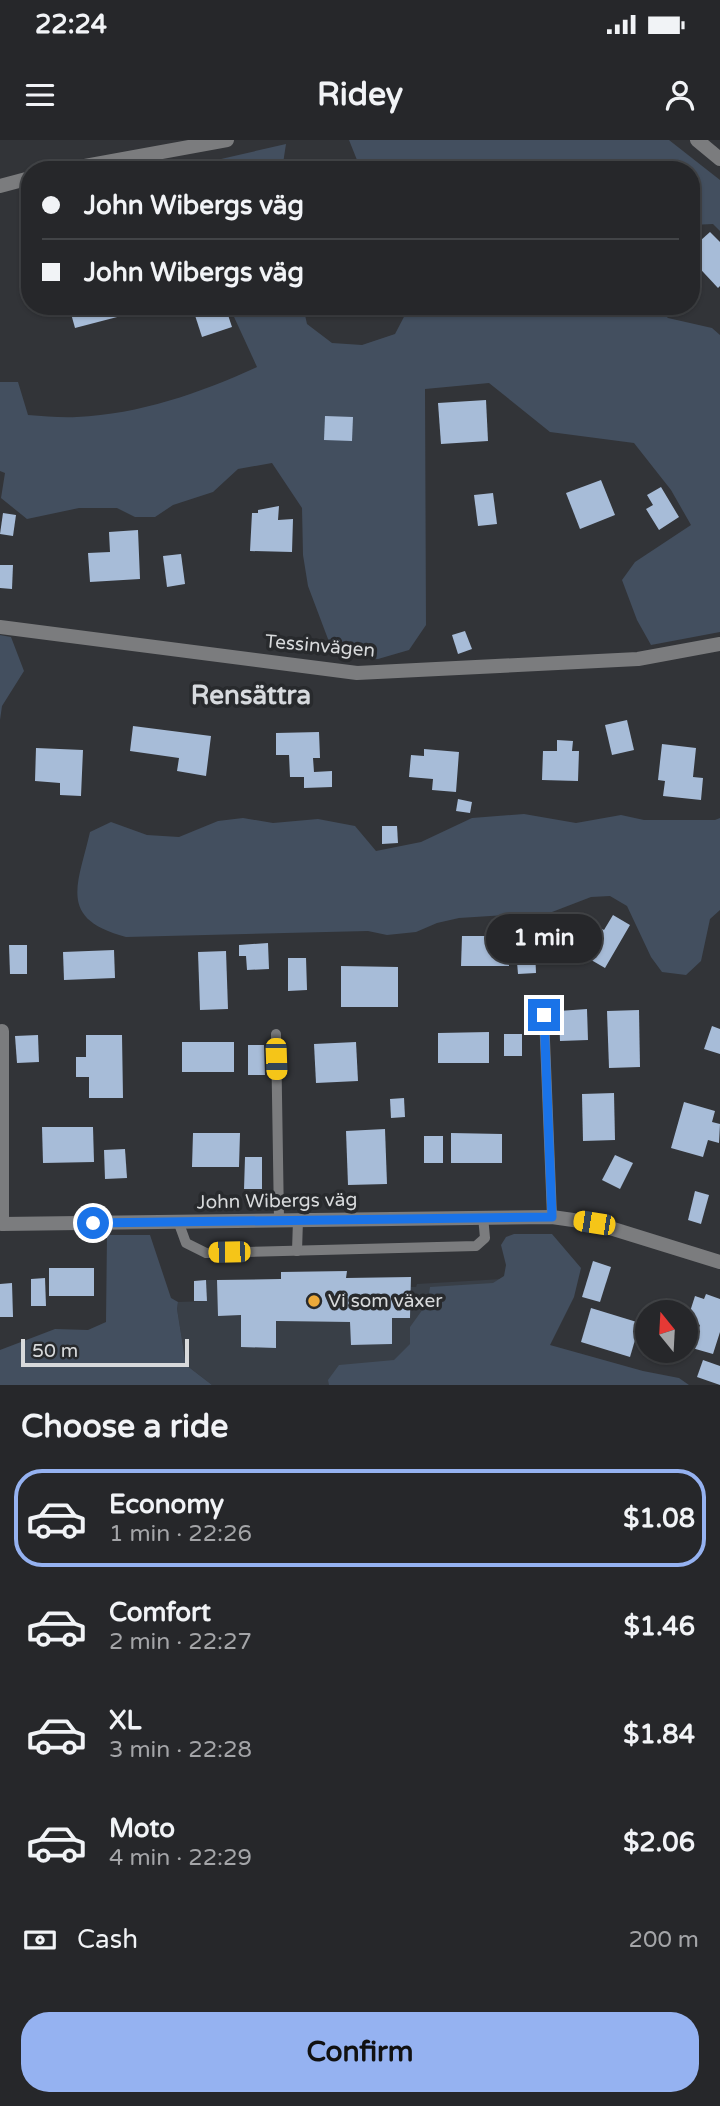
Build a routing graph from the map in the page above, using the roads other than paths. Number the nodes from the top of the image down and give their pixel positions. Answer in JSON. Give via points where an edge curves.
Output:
{"nodes":[{"id":1,"x":227,"y":140,"type":"edge"},
{"id":2,"x":697,"y":140,"type":"edge"},
{"id":3,"x":720,"y":159,"type":"edge"},
{"id":4,"x":112,"y":161,"type":"edge"},
{"id":5,"x":21,"y":180,"type":"edge"},
{"id":6,"x":0,"y":186,"type":"edge"},
{"id":7,"x":0,"y":627,"type":"edge"},
{"id":8,"x":720,"y":644,"type":"edge"},
{"id":9,"x":544,"y":1015,"type":"dead end"},
{"id":10,"x":2,"y":1031,"type":"dead end"},
{"id":11,"x":276,"y":1034,"type":"dead end"},
{"id":12,"x":483,"y":1216,"type":"junction"},
{"id":13,"x":552,"y":1217,"type":"junction"},
{"id":14,"x":279,"y":1220,"type":"junction"},
{"id":15,"x":298,"y":1220,"type":"junction"},
{"id":16,"x":178,"y":1221,"type":"junction"},
{"id":17,"x":1,"y":1224,"type":"edge"},
{"id":18,"x":297,"y":1251,"type":"junction"},
{"id":19,"x":720,"y":1262,"type":"edge"}],
"edges":[{"from":1,"to":4,"type":"street"},
{"from":2,"to":3,"type":"street"},
{"from":5,"to":6,"type":"street"},
{"from":7,"to":8,"type":"street","name":"Tessinvägen","via":[[357,673],[638,659]]},
{"from":9,"to":13,"type":"lane"},
{"from":10,"to":17,"type":"street","name":"John Wibergs väg"},
{"from":11,"to":14,"type":"lane"},
{"from":12,"to":13,"type":"street","name":"John Wibergs väg"},
{"from":12,"to":15,"type":"street","name":"John Wibergs väg"},
{"from":12,"to":18,"type":"lane","via":[[485,1238],[476,1246]]},
{"from":13,"to":19,"type":"street","name":"John Wibergs väg","via":[[594,1223]]},
{"from":14,"to":15,"type":"street","name":"John Wibergs väg"},
{"from":14,"to":16,"type":"street","name":"John Wibergs väg"},
{"from":15,"to":18,"type":"lane"},
{"from":16,"to":17,"type":"street","name":"John Wibergs väg"},
{"from":16,"to":18,"type":"lane","via":[[186,1243],[206,1253]]}]}
